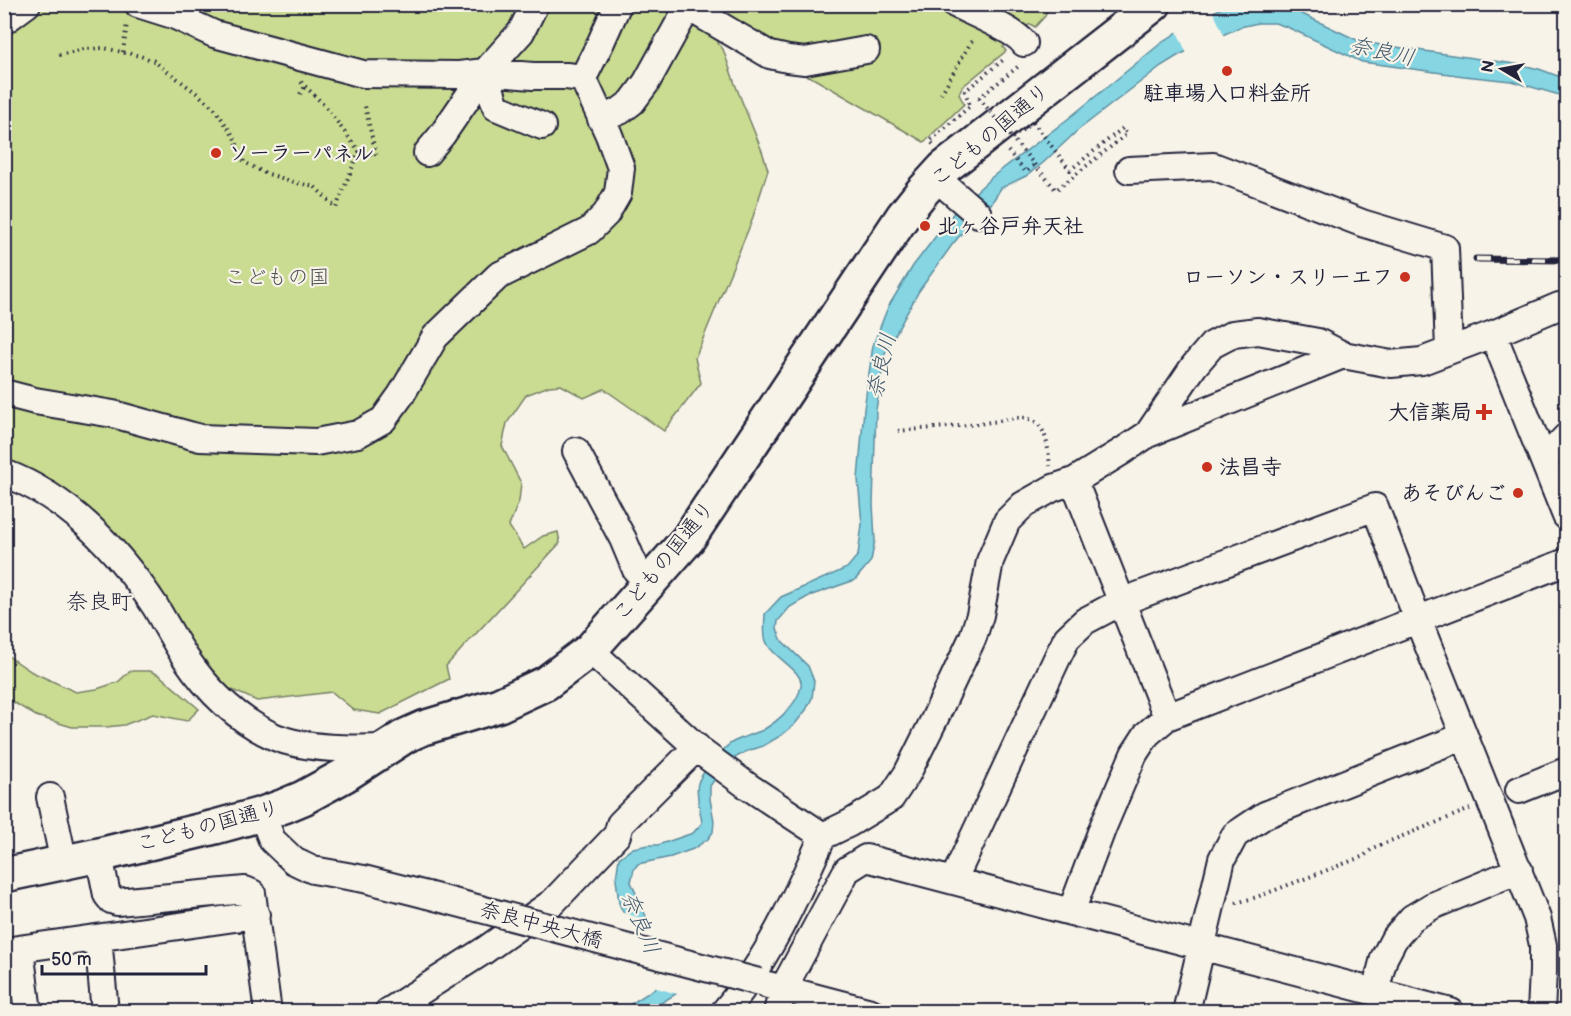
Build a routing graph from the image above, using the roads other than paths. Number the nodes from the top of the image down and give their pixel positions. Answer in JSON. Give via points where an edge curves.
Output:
{"nodes":[{"id":1,"x":27,"y":4,"type":"edge"},
{"id":2,"x":535,"y":4,"type":"edge"},
{"id":3,"x":618,"y":4,"type":"edge"},
{"id":4,"x":955,"y":4,"type":"edge"},
{"id":5,"x":685,"y":6,"type":"edge"},
{"id":6,"x":1150,"y":6,"type":"edge"},
{"id":7,"x":133,"y":9,"type":"edge"},
{"id":8,"x":4,"y":21,"type":"edge"},
{"id":9,"x":866,"y":50,"type":"dead end"},
{"id":10,"x":1022,"y":54,"type":"road end"},
{"id":11,"x":485,"y":72,"type":"junction"},
{"id":12,"x":583,"y":78,"type":"junction"},
{"id":13,"x":601,"y":119,"type":"junction"},
{"id":14,"x":542,"y":126,"type":"dead end"},
{"id":15,"x":427,"y":153,"type":"dead end"},
{"id":16,"x":1129,"y":170,"type":"dead end"},
{"id":17,"x":943,"y":174,"type":"junction"},
{"id":18,"x":978,"y":214,"type":"dead end"},
{"id":19,"x":1566,"y":306,"type":"edge"},
{"id":20,"x":1493,"y":334,"type":"junction"},
{"id":21,"x":1448,"y":341,"type":"junction"},
{"id":22,"x":1343,"y":355,"type":"junction"},
{"id":23,"x":4,"y":393,"type":"edge"},
{"id":24,"x":1148,"y":434,"type":"junction"},
{"id":25,"x":1566,"y":438,"type":"edge"},
{"id":26,"x":576,"y":451,"type":"dead end"},
{"id":27,"x":1553,"y":466,"type":"edge"},
{"id":28,"x":4,"y":473,"type":"edge"},
{"id":29,"x":1064,"y":484,"type":"junction"},
{"id":30,"x":1566,"y":516,"type":"edge"},
{"id":31,"x":1566,"y":562,"type":"edge"},
{"id":32,"x":649,"y":584,"type":"junction"},
{"id":33,"x":1121,"y":602,"type":"junction"},
{"id":34,"x":1418,"y":620,"type":"junction"},
{"id":35,"x":590,"y":650,"type":"junction"},
{"id":36,"x":1167,"y":717,"type":"junction"},
{"id":37,"x":1464,"y":736,"type":"junction"},
{"id":38,"x":388,"y":748,"type":"junction"},
{"id":39,"x":700,"y":751,"type":"junction"},
{"id":40,"x":1566,"y":771,"type":"edge"},
{"id":41,"x":1519,"y":790,"type":"dead end"},
{"id":42,"x":50,"y":796,"type":"dead end"},
{"id":43,"x":262,"y":814,"type":"junction"},
{"id":44,"x":823,"y":836,"type":"junction"},
{"id":45,"x":99,"y":855,"type":"junction"},
{"id":46,"x":64,"y":863,"type":"junction"},
{"id":47,"x":1519,"y":870,"type":"junction"},
{"id":48,"x":4,"y":875,"type":"edge"},
{"id":49,"x":953,"y":881,"type":"junction"},
{"id":50,"x":1071,"y":912,"type":"junction"},
{"id":51,"x":256,"y":915,"type":"junction"},
{"id":52,"x":98,"y":938,"type":"junction"},
{"id":53,"x":1202,"y":946,"type":"junction"},
{"id":54,"x":12,"y":950,"type":"edge"},
{"id":55,"x":1375,"y":992,"type":"junction"},
{"id":56,"x":773,"y":994,"type":"edge"},
{"id":57,"x":28,"y":1011,"type":"edge"},
{"id":58,"x":105,"y":1011,"type":"edge"},
{"id":59,"x":268,"y":1011,"type":"edge"},
{"id":60,"x":388,"y":1011,"type":"edge"},
{"id":61,"x":724,"y":1011,"type":"edge"},
{"id":62,"x":871,"y":1011,"type":"edge"},
{"id":63,"x":1186,"y":1011,"type":"edge"},
{"id":64,"x":1450,"y":1011,"type":"edge"},
{"id":65,"x":1541,"y":1011,"type":"edge"}],
"edges":[{"from":1,"to":8,"type":"street"},
{"from":2,"to":11,"type":"street","via":[[521,32]]},
{"from":3,"to":12,"type":"street"},
{"from":4,"to":10,"type":"street","via":[[1020,38]]},
{"from":5,"to":9,"type":"street","via":[[770,55],[805,61]]},
{"from":5,"to":13,"type":"street","via":[[646,83],[632,102]]},
{"from":6,"to":17,"type":"main road","name":"こどもの国通り","via":[[953,161]]},
{"from":7,"to":11,"type":"street","via":[[173,15],[214,34],[363,74]]},
{"from":11,"to":12,"type":"street"},
{"from":11,"to":14,"type":"street","via":[[496,107]]},
{"from":11,"to":15,"type":"street"},
{"from":12,"to":13,"type":"street"},
{"from":13,"to":23,"type":"street","via":[[621,168],[618,193],[606,214],[589,231],[498,276],[435,337],[383,420],[358,434],[316,442],[200,438],[113,414]]},
{"from":16,"to":21,"type":"street","via":[[1213,166],[1362,224],[1445,248]]},
{"from":17,"to":18,"type":"street"},
{"from":17,"to":32,"type":"main road","name":"こどもの国通り","via":[[903,216],[688,539]]},
{"from":19,"to":20,"type":"street"},
{"from":20,"to":21,"type":"street"},
{"from":20,"to":27,"type":"street"},
{"from":21,"to":22,"type":"street","via":[[1422,361],[1391,363]]},
{"from":22,"to":24,"type":"street"},
{"from":22,"to":24,"type":"street","via":[[1318,342],[1258,331],[1233,334],[1212,345],[1194,366]]},
{"from":24,"to":29,"type":"street"},
{"from":25,"to":27,"type":"street"},
{"from":26,"to":32,"type":"street","via":[[636,570]]},
{"from":27,"to":30,"type":"street"},
{"from":28,"to":38,"type":"street","via":[[25,480],[60,502],[112,549],[186,658],[225,705],[249,724],[278,738],[307,745]]},
{"from":29,"to":33,"type":"street"},
{"from":29,"to":44,"type":"street","via":[[1023,505],[1007,521],[990,561],[973,637],[907,774],[891,798]]},
{"from":31,"to":34,"type":"street"},
{"from":32,"to":35,"type":"main road","name":"こどもの国通り"},
{"from":33,"to":34,"type":"street","via":[[1375,507]]},
{"from":33,"to":36,"type":"street"},
{"from":33,"to":49,"type":"street","via":[[1085,621],[1067,638]]},
{"from":34,"to":36,"type":"street"},
{"from":34,"to":37,"type":"street"},
{"from":35,"to":38,"type":"main road","name":"こどもの国通り","via":[[546,683],[499,705],[423,728]]},
{"from":35,"to":39,"type":"street"},
{"from":36,"to":50,"type":"street","via":[[1134,754]]},
{"from":37,"to":47,"type":"street"},
{"from":37,"to":53,"type":"street","via":[[1265,815],[1235,835],[1222,859]]},
{"from":38,"to":43,"type":"main road","name":"こどもの国通り","via":[[303,798]]},
{"from":39,"to":44,"type":"street"},
{"from":39,"to":60,"type":"street","via":[[620,824],[617,836],[553,902]]},
{"from":40,"to":41,"type":"street"},
{"from":42,"to":46,"type":"street"},
{"from":43,"to":45,"type":"main road","name":"こどもの国通り"},
{"from":43,"to":56,"type":"street","name":"奈良中央大橋","bridge":true,"via":[[272,840],[294,861],[313,870],[427,894]]},
{"from":44,"to":61,"type":"street","via":[[765,956]]},
{"from":45,"to":46,"type":"main road","name":"こどもの国通り"},
{"from":45,"to":51,"type":"street","via":[[111,900],[245,890],[252,894]]},
{"from":46,"to":48,"type":"main road","name":"こどもの国通り"},
{"from":47,"to":55,"type":"street","via":[[1412,918],[1384,958]]},
{"from":47,"to":65,"type":"street","via":[[1543,945]]},
{"from":49,"to":50,"type":"street"},
{"from":49,"to":56,"type":"street","via":[[866,858],[847,870]]},
{"from":50,"to":53,"type":"street"},
{"from":51,"to":52,"type":"street"},
{"from":51,"to":59,"type":"street"},
{"from":52,"to":54,"type":"street"},
{"from":52,"to":58,"type":"street"},
{"from":53,"to":55,"type":"street"},
{"from":53,"to":63,"type":"street"},
{"from":54,"to":57,"type":"street"},
{"from":55,"to":64,"type":"street"},
{"from":56,"to":62,"type":"street","name":"奈良中央大橋"}]}
